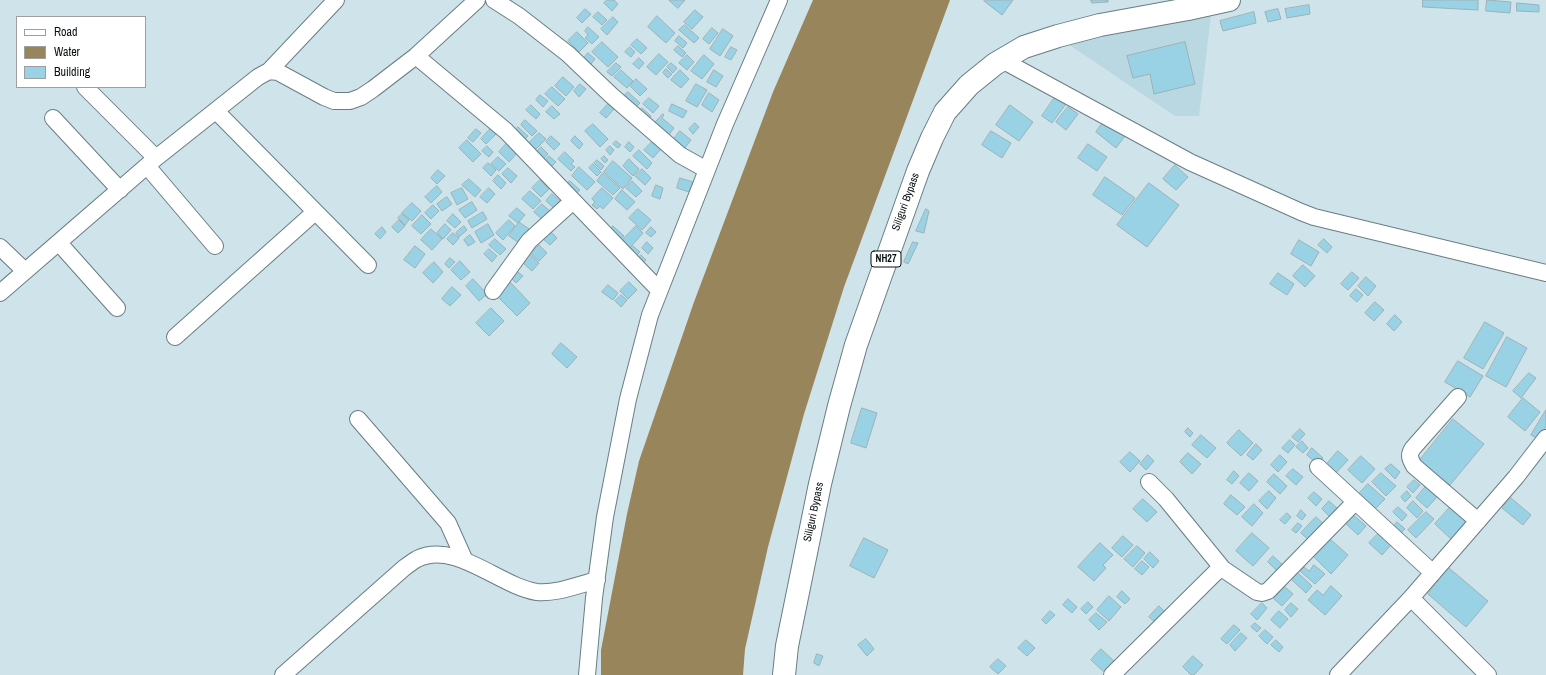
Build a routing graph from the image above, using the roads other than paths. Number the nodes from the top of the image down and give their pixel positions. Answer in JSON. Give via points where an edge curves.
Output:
{"nodes":[{"id":1,"x":336,"y":0,"type":"edge"},
{"id":2,"x":477,"y":0,"type":"edge"},
{"id":3,"x":494,"y":0,"type":"edge"},
{"id":4,"x":778,"y":0,"type":"edge"},
{"id":5,"x":1229,"y":0,"type":"edge"},
{"id":6,"x":1196,"y":5,"type":"edge"},
{"id":7,"x":416,"y":56,"type":"junction"},
{"id":8,"x":1002,"y":60,"type":"junction"},
{"id":9,"x":269,"y":71,"type":"junction"},
{"id":10,"x":86,"y":88,"type":"edge"},
{"id":11,"x":216,"y":111,"type":"junction"},
{"id":12,"x":53,"y":118,"type":"dead end"},
{"id":13,"x":151,"y":162,"type":"junction"},
{"id":14,"x":707,"y":170,"type":"junction"},
{"id":15,"x":120,"y":190,"type":"junction"},
{"id":16,"x":573,"y":201,"type":"junction"},
{"id":17,"x":315,"y":212,"type":"junction"},
{"id":18,"x":59,"y":242,"type":"junction"},
{"id":19,"x":215,"y":246,"type":"dead end"},
{"id":20,"x":0,"y":247,"type":"edge"},
{"id":21,"x":368,"y":265,"type":"dead end"},
{"id":22,"x":26,"y":271,"type":"junction"},
{"id":23,"x":1546,"y":273,"type":"edge"},
{"id":24,"x":659,"y":290,"type":"junction"},
{"id":25,"x":493,"y":291,"type":"dead end"},
{"id":26,"x":0,"y":293,"type":"edge"},
{"id":27,"x":117,"y":308,"type":"dead end"},
{"id":28,"x":175,"y":337,"type":"dead end"},
{"id":29,"x":1458,"y":397,"type":"dead end"},
{"id":30,"x":358,"y":419,"type":"dead end"},
{"id":31,"x":1546,"y":438,"type":"edge"},
{"id":32,"x":1318,"y":467,"type":"dead end"},
{"id":33,"x":1149,"y":482,"type":"dead end"},
{"id":34,"x":1355,"y":502,"type":"junction"},
{"id":35,"x":1478,"y":521,"type":"junction"},
{"id":36,"x":465,"y":561,"type":"junction"},
{"id":37,"x":1223,"y":569,"type":"junction"},
{"id":38,"x":1433,"y":573,"type":"junction"},
{"id":39,"x":597,"y":580,"type":"junction"},
{"id":40,"x":1411,"y":598,"type":"junction"},
{"id":41,"x":283,"y":675,"type":"edge"},
{"id":42,"x":587,"y":675,"type":"edge"},
{"id":43,"x":784,"y":675,"type":"edge"},
{"id":44,"x":1112,"y":675,"type":"edge"},
{"id":45,"x":1338,"y":675,"type":"edge"},
{"id":46,"x":1488,"y":675,"type":"edge"}],
"edges":[{"from":1,"to":9,"type":"street"},
{"from":2,"to":7,"type":"street"},
{"from":3,"to":14,"type":"street","via":[[568,54],[680,155]]},
{"from":4,"to":14,"type":"street"},
{"from":5,"to":6,"type":"highway","number":"NH27"},
{"from":6,"to":8,"type":"highway","name":"Siliguri Bypass","number":"NH27","via":[[1058,36],[1024,47]]},
{"from":7,"to":9,"type":"street","via":[[373,89],[350,101],[334,101],[284,74]]},
{"from":7,"to":16,"type":"street","via":[[506,131]]},
{"from":8,"to":23,"type":"street","via":[[1190,162],[1301,212]]},
{"from":8,"to":43,"type":"highway","name":"Siliguri Bypass","number":"NH27","via":[[969,84],[945,112],[918,171],[884,265],[856,344],[839,406],[820,484],[787,646]]},
{"from":9,"to":11,"type":"street"},
{"from":10,"to":13,"type":"street"},
{"from":11,"to":13,"type":"street"},
{"from":11,"to":17,"type":"street"},
{"from":12,"to":15,"type":"street"},
{"from":13,"to":15,"type":"street"},
{"from":13,"to":19,"type":"street"},
{"from":14,"to":24,"type":"street"},
{"from":15,"to":18,"type":"street"},
{"from":16,"to":24,"type":"street"},
{"from":16,"to":25,"type":"street","via":[[529,241]]},
{"from":17,"to":21,"type":"street"},
{"from":17,"to":28,"type":"street"},
{"from":18,"to":22,"type":"street"},
{"from":18,"to":27,"type":"street"},
{"from":20,"to":22,"type":"street"},
{"from":22,"to":26,"type":"street"},
{"from":24,"to":39,"type":"street","via":[[628,399],[605,517]]},
{"from":29,"to":35,"type":"street","via":[[1413,448],[1410,460]]},
{"from":30,"to":36,"type":"street","via":[[448,523]]},
{"from":31,"to":35,"type":"street"},
{"from":32,"to":34,"type":"street"},
{"from":33,"to":37,"type":"street"},
{"from":34,"to":37,"type":"street","via":[[1268,591],[1257,592]]},
{"from":34,"to":38,"type":"street"},
{"from":35,"to":38,"type":"street"},
{"from":36,"to":39,"type":"street","via":[[505,581],[537,592],[551,592]]},
{"from":36,"to":41,"type":"street","via":[[448,555],[417,559]]},
{"from":37,"to":44,"type":"street","via":[[1216,572]]},
{"from":38,"to":40,"type":"street"},
{"from":39,"to":42,"type":"street"},
{"from":40,"to":45,"type":"street"},
{"from":40,"to":46,"type":"street"}]}
